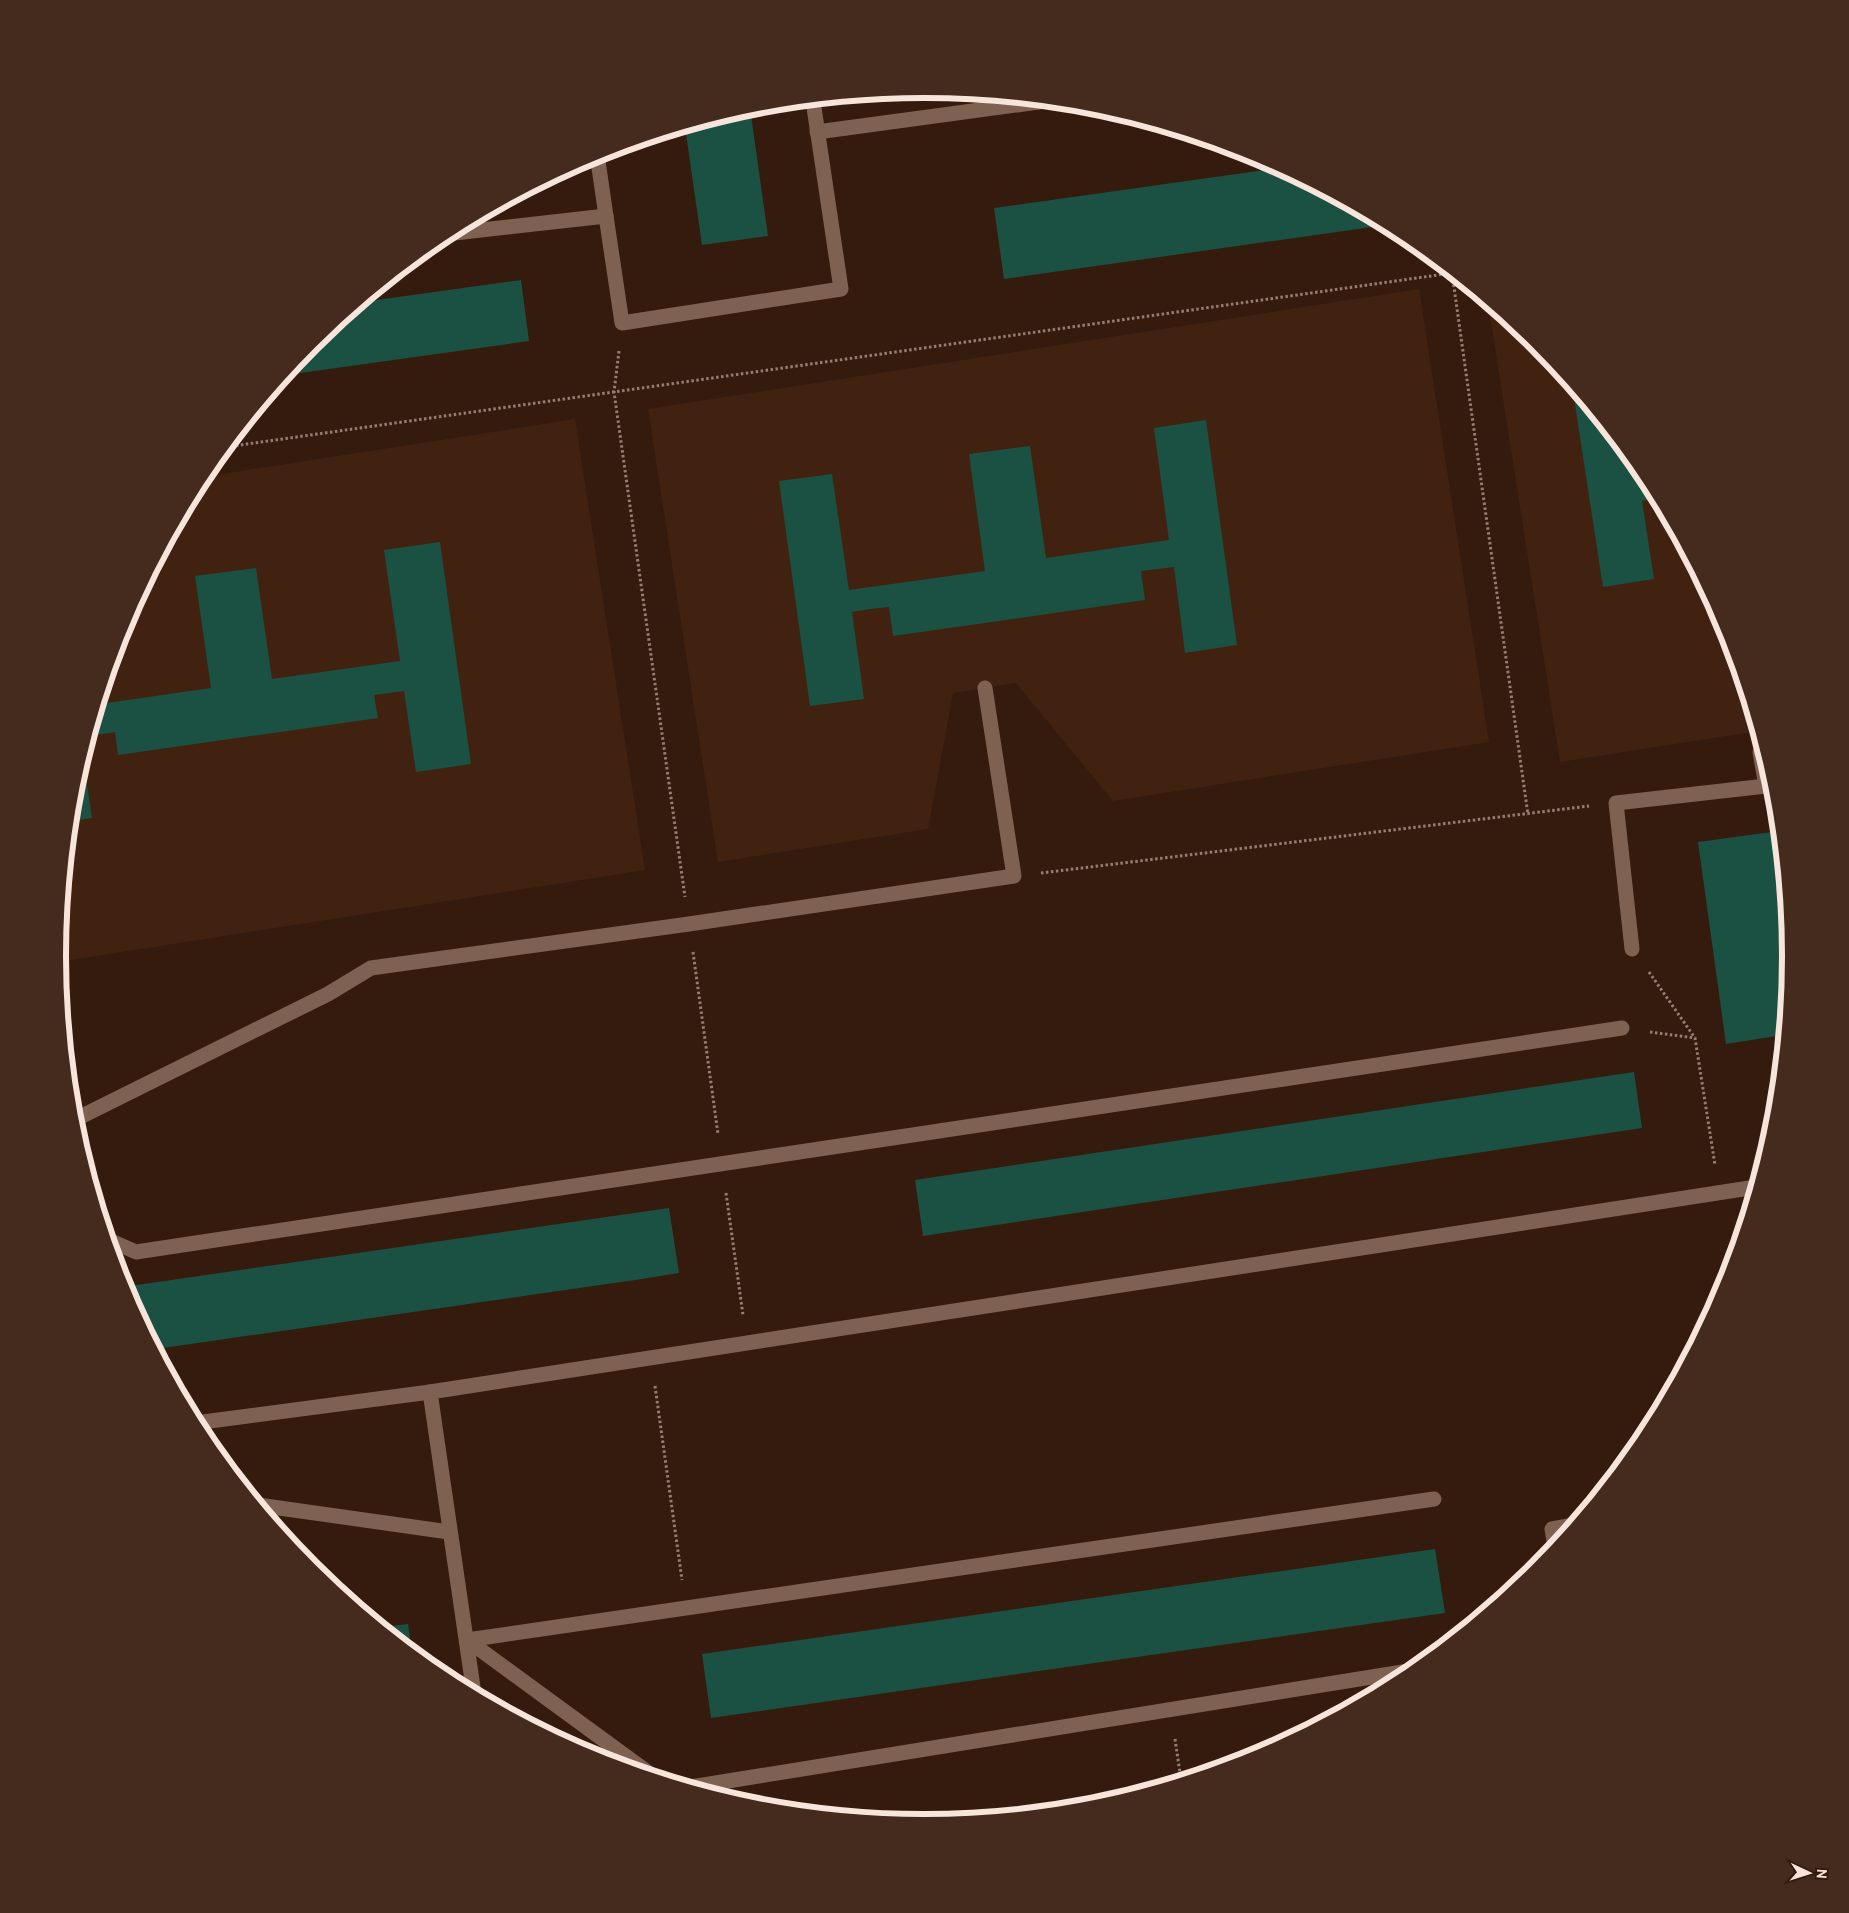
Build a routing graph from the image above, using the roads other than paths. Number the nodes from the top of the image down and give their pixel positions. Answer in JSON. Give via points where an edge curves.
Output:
{"nodes":[{"id":1,"x":1015,"y":104,"type":"edge"},
{"id":2,"x":813,"y":106,"type":"edge"},
{"id":3,"x":817,"y":132,"type":"junction"},
{"id":4,"x":599,"y":163,"type":"edge"},
{"id":5,"x":606,"y":216,"type":"junction"},
{"id":6,"x":466,"y":232,"type":"edge"},
{"id":7,"x":984,"y":688,"type":"dead end"},
{"id":8,"x":1765,"y":786,"type":"edge"},
{"id":9,"x":1632,"y":949,"type":"road end"},
{"id":10,"x":1622,"y":1028,"type":"road end"},
{"id":11,"x":82,"y":1116,"type":"edge"},
{"id":12,"x":1752,"y":1187,"type":"edge"},
{"id":13,"x":116,"y":1243,"type":"edge"},
{"id":14,"x":430,"y":1392,"type":"junction"},
{"id":15,"x":204,"y":1422,"type":"edge"},
{"id":16,"x":1434,"y":1499,"type":"dead end"},
{"id":17,"x":266,"y":1506,"type":"edge"},
{"id":18,"x":1566,"y":1527,"type":"edge"},
{"id":19,"x":449,"y":1532,"type":"junction"},
{"id":20,"x":1554,"y":1539,"type":"edge"},
{"id":21,"x":467,"y":1640,"type":"junction"},
{"id":22,"x":1396,"y":1673,"type":"edge"},
{"id":23,"x":473,"y":1686,"type":"edge"},
{"id":24,"x":639,"y":1765,"type":"edge"},
{"id":25,"x":700,"y":1785,"type":"edge"}],
"edges":[{"from":1,"to":3,"type":"lane"},
{"from":2,"to":3,"type":"lane"},
{"from":3,"to":5,"type":"lane","via":[[841,289],[622,323]]},
{"from":4,"to":5,"type":"lane"},
{"from":5,"to":6,"type":"lane"},
{"from":7,"to":11,"type":"lane","via":[[1014,876],[371,968],[328,994]]},
{"from":8,"to":9,"type":"lane","via":[[1616,802]]},
{"from":10,"to":13,"type":"lane","via":[[136,1252]]},
{"from":12,"to":14,"type":"lane"},
{"from":14,"to":15,"type":"lane"},
{"from":14,"to":19,"type":"lane"},
{"from":16,"to":21,"type":"lane"},
{"from":17,"to":19,"type":"lane"},
{"from":18,"to":20,"type":"lane","via":[[1552,1529]]},
{"from":19,"to":21,"type":"lane"},
{"from":21,"to":23,"type":"lane"},
{"from":21,"to":24,"type":"lane"},
{"from":22,"to":25,"type":"lane"}]}
